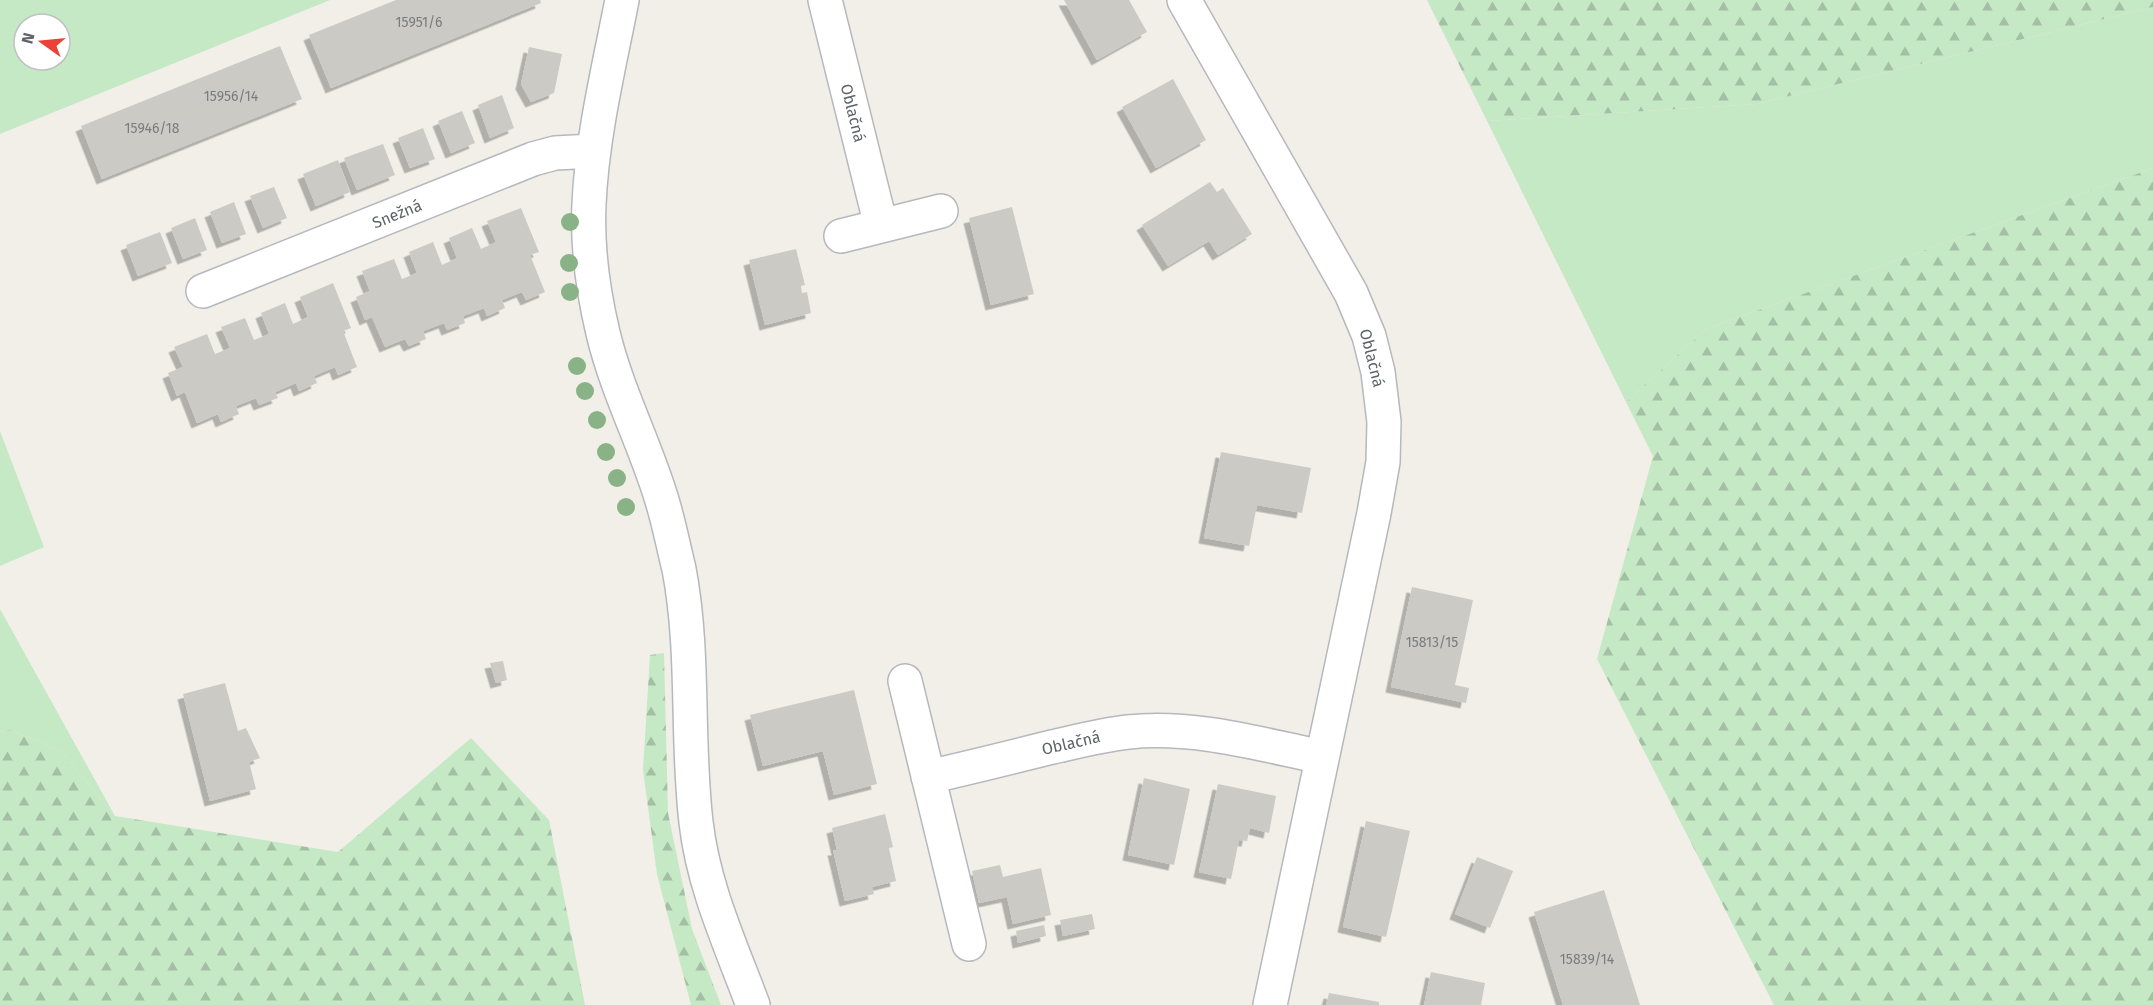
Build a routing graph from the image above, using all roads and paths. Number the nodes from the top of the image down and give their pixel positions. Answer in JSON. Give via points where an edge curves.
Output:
{"nodes":[{"id":1,"x":622,"y":0,"type":"edge"},
{"id":2,"x":825,"y":0,"type":"edge"},
{"id":3,"x":1184,"y":0,"type":"edge"},
{"id":4,"x":593,"y":151,"type":"junction"},
{"id":5,"x":941,"y":211,"type":"dead end"},
{"id":6,"x":881,"y":226,"type":"junction"},
{"id":7,"x":841,"y":236,"type":"dead end"},
{"id":8,"x":203,"y":291,"type":"dead end"},
{"id":9,"x":905,"y":681,"type":"dead end"},
{"id":10,"x":1322,"y":757,"type":"junction"},
{"id":11,"x":928,"y":777,"type":"junction"},
{"id":12,"x":969,"y":944,"type":"dead end"},
{"id":13,"x":753,"y":1005,"type":"edge"},
{"id":14,"x":1270,"y":1005,"type":"edge"}],
"edges":[{"from":1,"to":4,"type":"street"},
{"from":2,"to":6,"type":"street","name":"Oblačná"},
{"from":3,"to":10,"type":"street","name":"Oblačná","via":[[1351,293],[1369,336],[1378,372],[1384,422],[1383,462]]},
{"from":4,"to":8,"type":"street","name":"Snežná","via":[[555,153],[533,159]]},
{"from":4,"to":13,"type":"street","via":[[589,206],[593,281],[603,335],[660,495],[679,570],[689,647],[696,824],[708,880]]},
{"from":5,"to":6,"type":"street"},
{"from":6,"to":7,"type":"street"},
{"from":9,"to":11,"type":"street"},
{"from":10,"to":11,"type":"street","name":"Oblačná","via":[[1196,733],[1129,732]]},
{"from":10,"to":14,"type":"street","name":"Oblačná"},
{"from":11,"to":12,"type":"street"}]}
